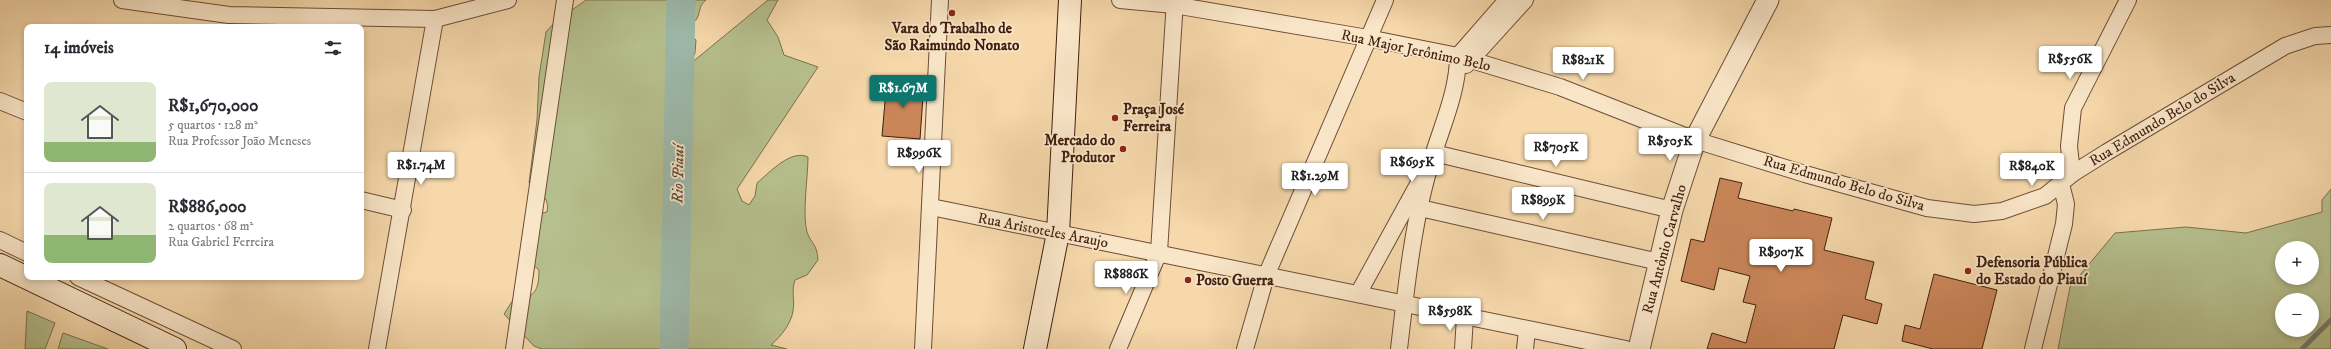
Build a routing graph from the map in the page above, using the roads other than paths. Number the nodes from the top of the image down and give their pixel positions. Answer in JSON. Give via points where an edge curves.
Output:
{"nodes":[{"id":1,"x":122,"y":0,"type":"edge"},
{"id":2,"x":508,"y":0,"type":"edge"},
{"id":3,"x":565,"y":0,"type":"edge"},
{"id":4,"x":940,"y":0,"type":"edge"},
{"id":5,"x":1070,"y":0,"type":"edge"},
{"id":6,"x":1120,"y":0,"type":"edge"},
{"id":7,"x":1385,"y":0,"type":"edge"},
{"id":8,"x":1506,"y":0,"type":"edge"},
{"id":9,"x":1525,"y":0,"type":"edge"},
{"id":10,"x":1768,"y":0,"type":"edge"},
{"id":11,"x":2128,"y":0,"type":"edge"},
{"id":12,"x":1174,"y":3,"type":"edge"},
{"id":13,"x":478,"y":4,"type":"edge"},
{"id":14,"x":435,"y":18,"type":"junction"},
{"id":15,"x":228,"y":21,"type":"edge"},
{"id":16,"x":2331,"y":35,"type":"edge"},
{"id":17,"x":1368,"y":38,"type":"junction"},
{"id":18,"x":1463,"y":63,"type":"junction"},
{"id":19,"x":0,"y":101,"type":"edge"},
{"id":20,"x":24,"y":111,"type":"edge"},
{"id":21,"x":1695,"y":140,"type":"junction"},
{"id":22,"x":1433,"y":158,"type":"junction"},
{"id":23,"x":2066,"y":179,"type":"junction"},
{"id":24,"x":364,"y":201,"type":"edge"},
{"id":25,"x":931,"y":207,"type":"junction"},
{"id":26,"x":1420,"y":208,"type":"junction"},
{"id":27,"x":403,"y":210,"type":"junction"},
{"id":28,"x":1672,"y":210,"type":"junction"},
{"id":29,"x":1058,"y":233,"type":"junction"},
{"id":30,"x":0,"y":240,"type":"edge"},
{"id":31,"x":24,"y":252,"type":"edge"},
{"id":32,"x":1159,"y":252,"type":"junction"},
{"id":33,"x":1659,"y":262,"type":"junction"},
{"id":34,"x":0,"y":264,"type":"edge"},
{"id":35,"x":24,"y":276,"type":"edge"},
{"id":36,"x":1266,"y":276,"type":"junction"},
{"id":37,"x":33,"y":280,"type":"edge"},
{"id":38,"x":84,"y":280,"type":"edge"},
{"id":39,"x":1358,"y":294,"type":"junction"},
{"id":40,"x":1404,"y":304,"type":"junction"},
{"id":41,"x":1465,"y":317,"type":"junction"},
{"id":42,"x":1527,"y":330,"type":"junction"},
{"id":43,"x":175,"y":349,"type":"edge"},
{"id":44,"x":233,"y":349,"type":"edge"},
{"id":45,"x":377,"y":349,"type":"edge"},
{"id":46,"x":514,"y":349,"type":"edge"},
{"id":47,"x":923,"y":349,"type":"edge"},
{"id":48,"x":1035,"y":349,"type":"edge"},
{"id":49,"x":1118,"y":349,"type":"edge"},
{"id":50,"x":1245,"y":349,"type":"edge"},
{"id":51,"x":1400,"y":349,"type":"edge"},
{"id":52,"x":1463,"y":349,"type":"edge"},
{"id":53,"x":1525,"y":349,"type":"edge"},
{"id":54,"x":1626,"y":349,"type":"edge"},
{"id":55,"x":1639,"y":349,"type":"edge"},
{"id":56,"x":2033,"y":349,"type":"edge"}],
"edges":[{"from":1,"to":15,"type":"street"},
{"from":2,"to":13,"type":"street"},
{"from":3,"to":46,"type":"street"},
{"from":4,"to":25,"type":"street"},
{"from":5,"to":29,"type":"main road"},
{"from":6,"to":12,"type":"street"},
{"from":7,"to":17,"type":"street"},
{"from":8,"to":18,"type":"street"},
{"from":9,"to":18,"type":"street"},
{"from":10,"to":21,"type":"street","name":"Rua Antônio Carvalho"},
{"from":11,"to":23,"type":"street","via":[[2073,108]]},
{"from":12,"to":17,"type":"street","name":"Rua Major Jerônimo Belo"},
{"from":12,"to":32,"type":"street"},
{"from":13,"to":14,"type":"street"},
{"from":14,"to":15,"type":"street"},
{"from":14,"to":27,"type":"street"},
{"from":16,"to":23,"type":"street","name":"Rua Edmundo Belo do Silva","via":[[2302,39],[2285,46]]},
{"from":17,"to":18,"type":"street","name":"Rua Major Jerônimo Belo"},
{"from":17,"to":36,"type":"street"},
{"from":18,"to":21,"type":"street","name":"Rua Major Jerônimo Belo","via":[[1560,87]]},
{"from":18,"to":22,"type":"street"},
{"from":19,"to":20,"type":"street"},
{"from":21,"to":23,"type":"street","name":"Rua Edmundo Belo do Silva","via":[[1876,194],[1927,208],[1953,212],[1974,214],[2017,207],[2045,196]]},
{"from":21,"to":28,"type":"street","name":"Rua Antônio Carvalho"},
{"from":22,"to":26,"type":"street"},
{"from":22,"to":28,"type":"street"},
{"from":22,"to":39,"type":"street"},
{"from":23,"to":56,"type":"street","via":[[2064,224]]},
{"from":24,"to":27,"type":"street"},
{"from":25,"to":29,"type":"street","name":"Rua Aristoteles Araujo"},
{"from":25,"to":47,"type":"street"},
{"from":26,"to":33,"type":"street"},
{"from":26,"to":40,"type":"street"},
{"from":27,"to":45,"type":"street"},
{"from":28,"to":33,"type":"street","name":"Rua Antônio Carvalho"},
{"from":29,"to":32,"type":"street","name":"Rua Aristoteles Araujo"},
{"from":29,"to":48,"type":"main road"},
{"from":30,"to":31,"type":"street"},
{"from":32,"to":36,"type":"street","name":"Rua Aristoteles Araujo"},
{"from":32,"to":49,"type":"street"},
{"from":33,"to":55,"type":"street","name":"Rua Antônio Carvalho"},
{"from":34,"to":35,"type":"main road"},
{"from":36,"to":39,"type":"street","name":"Rua Aristoteles Araujo"},
{"from":36,"to":50,"type":"street"},
{"from":37,"to":43,"type":"main road"},
{"from":38,"to":44,"type":"street"},
{"from":39,"to":40,"type":"street","name":"Rua Aristoteles Araujo"},
{"from":40,"to":41,"type":"street","name":"Rua Aristoteles Araujo"},
{"from":40,"to":51,"type":"street"},
{"from":41,"to":42,"type":"street","name":"Rua Aristoteles Araujo"},
{"from":41,"to":52,"type":"street"},
{"from":42,"to":53,"type":"street"},
{"from":42,"to":54,"type":"street","name":"Rua Aristoteles Araujo"}]}
